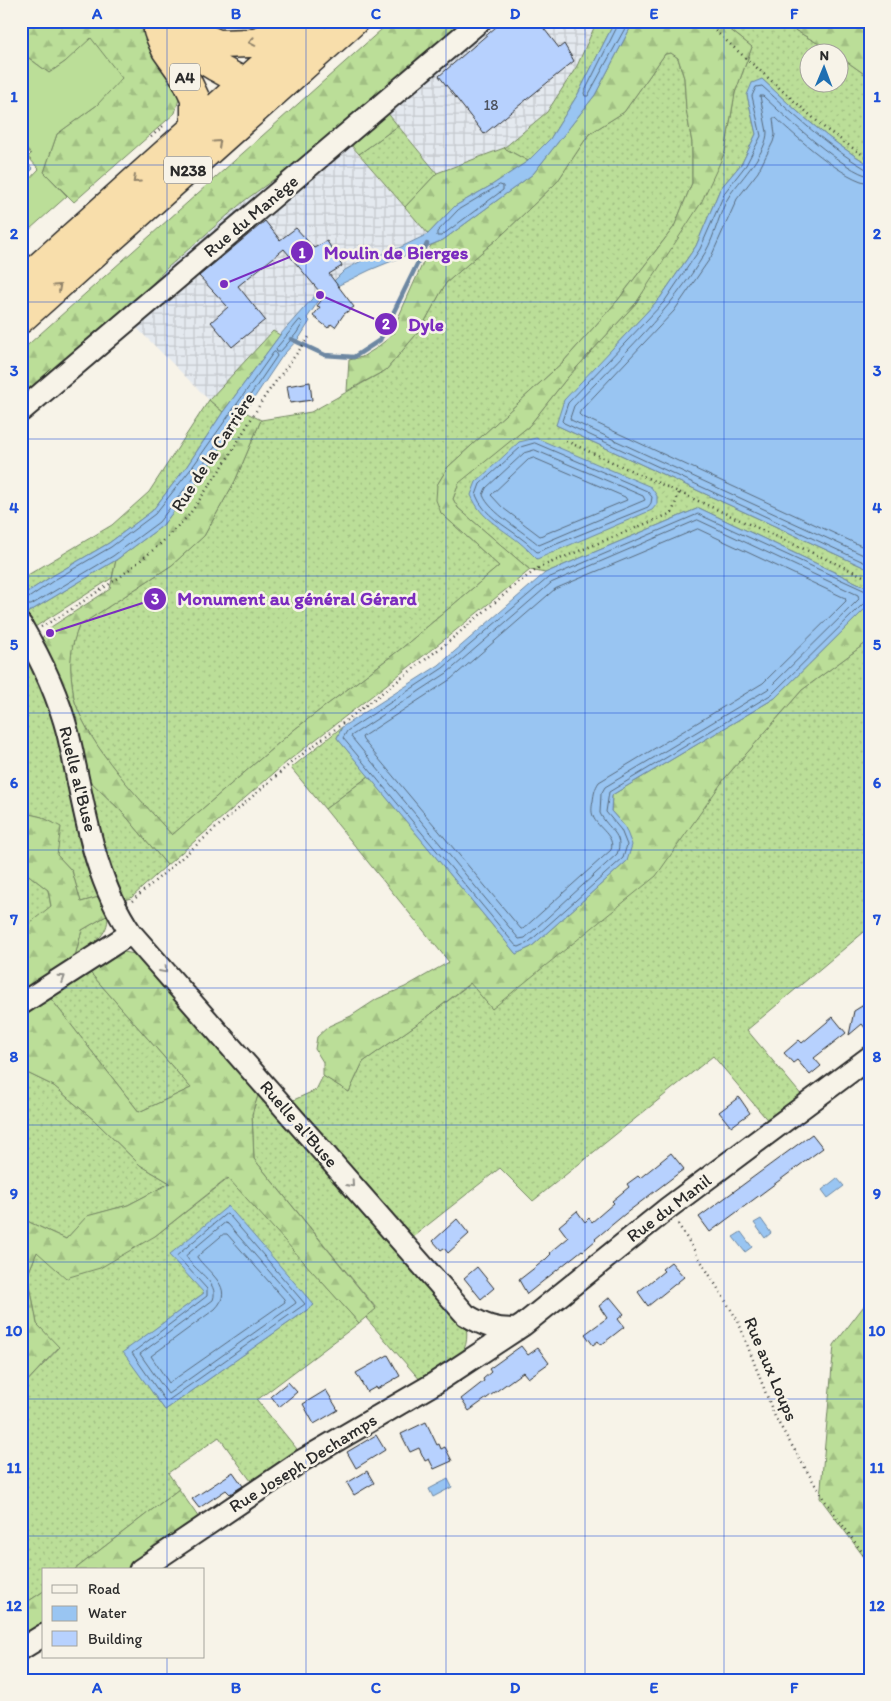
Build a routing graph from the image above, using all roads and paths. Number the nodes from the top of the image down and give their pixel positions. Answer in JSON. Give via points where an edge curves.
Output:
{"nodes":[{"id":1,"x":295,"y":21,"type":"edge"},
{"id":2,"x":313,"y":21,"type":"edge"},
{"id":3,"x":339,"y":21,"type":"edge"},
{"id":4,"x":354,"y":21,"type":"edge"},
{"id":5,"x":480,"y":21,"type":"edge"},
{"id":6,"x":704,"y":21,"type":"edge"},
{"id":7,"x":160,"y":24,"type":"edge"},
{"id":8,"x":245,"y":83,"type":"junction"},
{"id":9,"x":195,"y":128,"type":"junction"},
{"id":10,"x":870,"y":160,"type":"edge"},
{"id":11,"x":21,"y":283,"type":"edge"},
{"id":12,"x":21,"y":319,"type":"edge"},
{"id":13,"x":309,"y":337,"type":"dead end"},
{"id":14,"x":21,"y":411,"type":"edge"},
{"id":15,"x":566,"y":441,"type":"dead end"},
{"id":16,"x":679,"y":493,"type":"junction"},
{"id":17,"x":870,"y":579,"type":"edge"},
{"id":18,"x":24,"y":634,"type":"edge"},
{"id":19,"x":118,"y":914,"type":"junction"},
{"id":20,"x":131,"y":933,"type":"junction"},
{"id":21,"x":21,"y":1004,"type":"edge"},
{"id":22,"x":870,"y":1057,"type":"edge"},
{"id":23,"x":668,"y":1208,"type":"junction"},
{"id":24,"x":466,"y":1315,"type":"junction"},
{"id":25,"x":517,"y":1329,"type":"junction"},
{"id":26,"x":469,"y":1360,"type":"junction"},
{"id":27,"x":870,"y":1563,"type":"edge"},
{"id":28,"x":143,"y":1568,"type":"edge"},
{"id":29,"x":42,"y":1636,"type":"edge"},
{"id":30,"x":21,"y":1649,"type":"edge"}],
"edges":[{"from":1,"to":7,"type":"highway","number":"A4","one_way":true,"via":[[280,34],[250,43],[218,44]]},
{"from":2,"to":8,"type":"highway","number":"N238"},
{"from":3,"to":8,"type":"highway","via":[[262,81]]},
{"from":12,"to":4,"type":"highway","number":"N238","one_way":true},
{"from":5,"to":14,"type":"street","name":"Rue du Manège"},
{"from":6,"to":10,"type":"path","via":[[827,130]]},
{"from":7,"to":8,"type":"highway","number":"A4","via":[[216,67]]},
{"from":7,"to":9,"type":"highway","number":"A4","via":[[166,50],[195,98]]},
{"from":8,"to":9,"type":"highway","number":"N238"},
{"from":9,"to":11,"type":"highway","number":"N238","one_way":true},
{"from":13,"to":18,"type":"path","name":"Rue de la Carrière","via":[[261,402],[206,491],[177,528],[120,577],[61,616]]},
{"from":15,"to":16,"type":"path"},
{"from":16,"to":17,"type":"path"},
{"from":16,"to":19,"type":"path","via":[[672,512],[540,567],[518,583],[448,642],[291,763]]},
{"from":18,"to":19,"type":"street","name":"Ruelle al'Buse","via":[[38,655],[57,700],[102,876]]},
{"from":19,"to":20,"type":"street","name":"Ruelle al'Buse"},
{"from":21,"to":20,"type":"street","one_way":true},
{"from":20,"to":24,"type":"street","name":"Ruelle al'Buse","one_way":true},
{"from":22,"to":23,"type":"street","name":"Rue du Manil"},
{"from":23,"to":25,"type":"street","name":"Rue du Manil"},
{"from":23,"to":27,"type":"path","name":"Rue aux Loups","via":[[738,1321],[775,1417],[823,1498]]},
{"from":24,"to":25,"type":"street","name":"Ruelle al'Buse","via":[[490,1328]]},
{"from":24,"to":26,"type":"street","name":"Ruelle al'Buse","via":[[472,1336]]},
{"from":25,"to":26,"type":"street","name":"Rue du Manil"},
{"from":26,"to":28,"type":"street","name":"Rue Joseph Dechamps","via":[[303,1460]]},
{"from":29,"to":30,"type":"street"}]}
